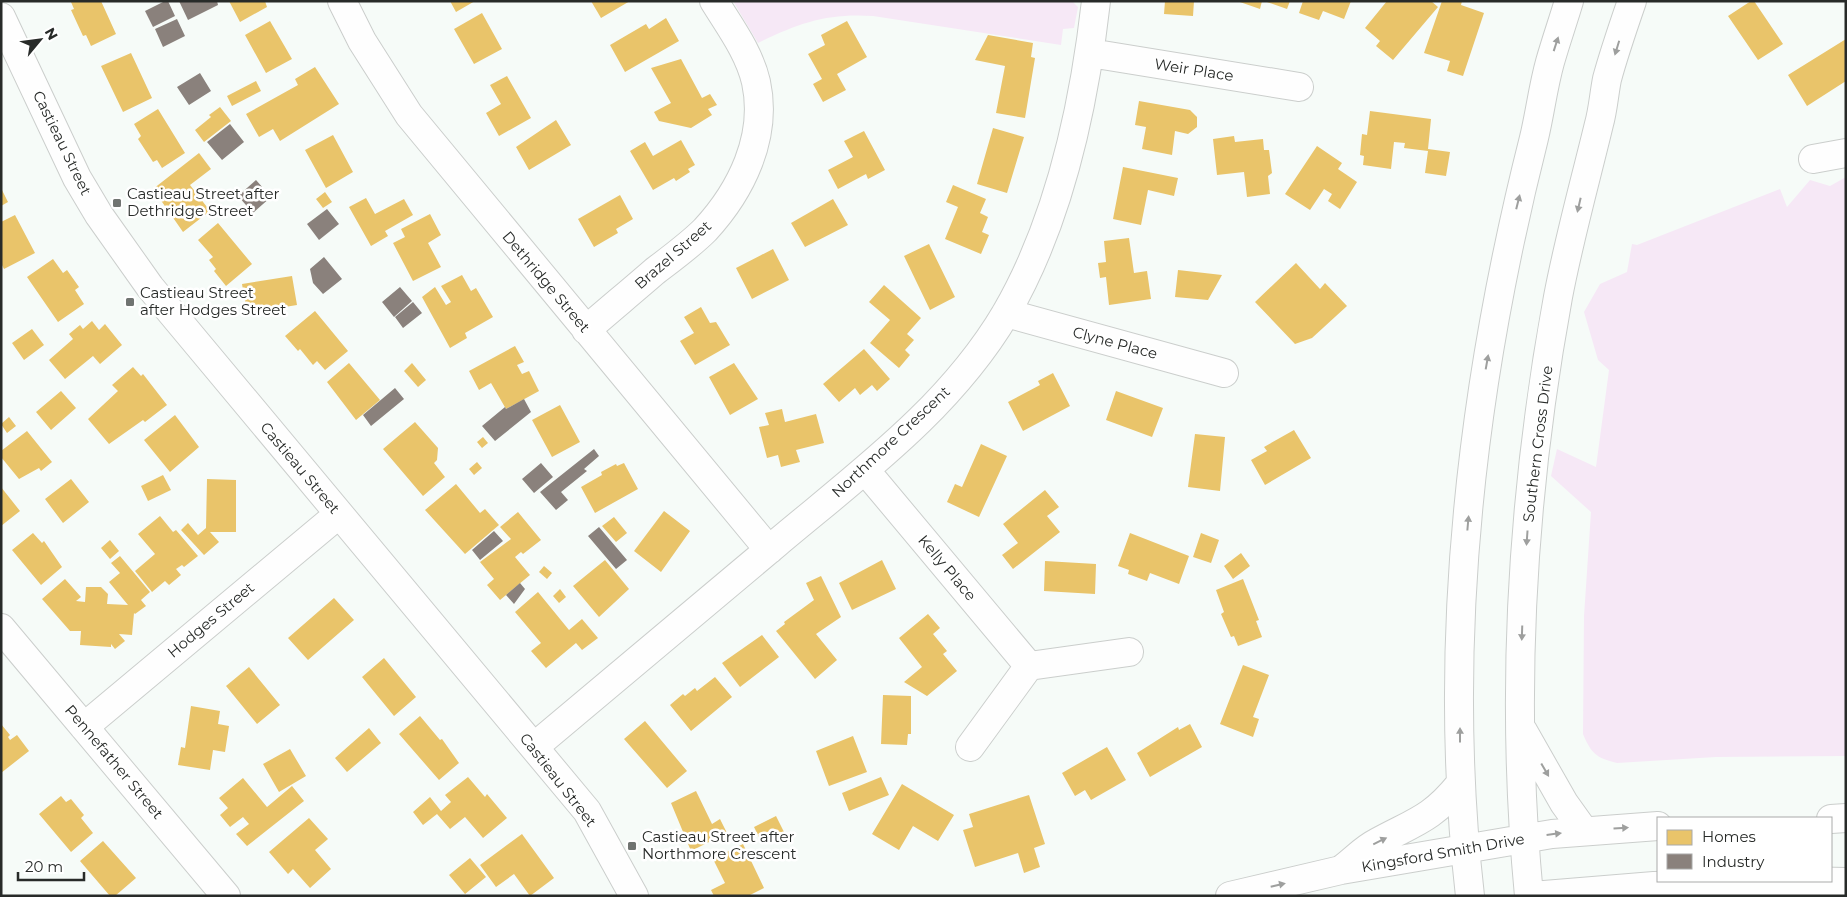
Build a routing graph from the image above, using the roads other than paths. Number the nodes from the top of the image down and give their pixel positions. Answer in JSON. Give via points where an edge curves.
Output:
{"nodes":[{"id":1,"x":342,"y":1,"type":"edge"},
{"id":2,"x":714,"y":1,"type":"edge"},
{"id":3,"x":1096,"y":1,"type":"edge"},
{"id":4,"x":1570,"y":1,"type":"edge"},
{"id":5,"x":1632,"y":1,"type":"edge"},
{"id":6,"x":1,"y":17,"type":"edge"},
{"id":7,"x":1090,"y":53,"type":"junction"},
{"id":8,"x":1299,"y":86,"type":"dead end"},
{"id":9,"x":1846,"y":153,"type":"edge"},
{"id":10,"x":1813,"y":159,"type":"dead end"},
{"id":11,"x":1006,"y":313,"type":"junction"},
{"id":12,"x":586,"y":330,"type":"junction"},
{"id":13,"x":1224,"y":373,"type":"dead end"},
{"id":14,"x":865,"y":470,"type":"junction"},
{"id":15,"x":338,"y":514,"type":"junction"},
{"id":16,"x":769,"y":550,"type":"junction"},
{"id":17,"x":1,"y":628,"type":"edge"},
{"id":18,"x":1129,"y":652,"type":"dead end"},
{"id":19,"x":1030,"y":666,"type":"junction"},
{"id":20,"x":84,"y":727,"type":"junction"},
{"id":21,"x":1521,"y":728,"type":"junction"},
{"id":22,"x":534,"y":747,"type":"junction"},
{"id":23,"x":970,"y":747,"type":"dead end"},
{"id":24,"x":1460,"y":784,"type":"junction"},
{"id":25,"x":1832,"y":818,"type":"edge"},
{"id":26,"x":1846,"y":818,"type":"edge"},
{"id":27,"x":1657,"y":826,"type":"edge"},
{"id":28,"x":1584,"y":830,"type":"junction"},
{"id":29,"x":1524,"y":839,"type":"junction"},
{"id":30,"x":1464,"y":849,"type":"junction"},
{"id":31,"x":1341,"y":870,"type":"junction"},
{"id":32,"x":1784,"y":882,"type":"edge"},
{"id":33,"x":1832,"y":882,"type":"edge"},
{"id":34,"x":1846,"y":882,"type":"edge"},
{"id":35,"x":1646,"y":891,"type":"edge"},
{"id":36,"x":226,"y":896,"type":"edge"},
{"id":37,"x":634,"y":896,"type":"edge"},
{"id":38,"x":1230,"y":896,"type":"edge"},
{"id":39,"x":1470,"y":896,"type":"edge"},
{"id":40,"x":1531,"y":896,"type":"edge"}],
"edges":[{"from":1,"to":12,"type":"street","name":"Dethridge Street","via":[[362,41],[409,115]]},
{"from":2,"to":12,"type":"street","name":"Brazel Street","via":[[744,51],[756,82],[759,116],[753,150],[729,201],[704,231]]},
{"from":3,"to":7,"type":"street","name":"Northmore Crescent"},
{"from":24,"to":4,"type":"street","one_way":true,"via":[[1464,572],[1485,373],[1514,218],[1550,61]]},
{"from":5,"to":21,"type":"street","name":"Southern Cross Drive","one_way":true,"via":[[1607,80],[1548,357],[1530,494],[1521,662]]},
{"from":6,"to":15,"type":"street","name":"Castieau Street","via":[[77,178],[99,215],[150,287]]},
{"from":7,"to":8,"type":"street","name":"Weir Place"},
{"from":7,"to":11,"type":"street","name":"Northmore Crescent","via":[[1060,182],[1035,254]]},
{"from":9,"to":10,"type":"street"},
{"from":11,"to":13,"type":"street","name":"Clyne Place"},
{"from":11,"to":14,"type":"street","name":"Northmore Crescent","via":[[975,360],[938,404]]},
{"from":12,"to":16,"type":"street","name":"Dethridge Street"},
{"from":14,"to":16,"type":"street","name":"Northmore Crescent"},
{"from":14,"to":19,"type":"street","name":"Kelly Place"},
{"from":15,"to":20,"type":"street","name":"Hodges Street"},
{"from":15,"to":22,"type":"street","name":"Castieau Street"},
{"from":16,"to":22,"type":"street","name":"Northmore Crescent"},
{"from":17,"to":20,"type":"street","name":"Pennefather Street"},
{"from":18,"to":19,"type":"street"},
{"from":19,"to":23,"type":"street"},
{"from":20,"to":36,"type":"street","name":"Pennefather Street"},
{"from":21,"to":28,"type":"street","one_way":true},
{"from":21,"to":29,"type":"street","name":"Southern Cross Drive"},
{"from":22,"to":37,"type":"street","name":"Castieau Street","via":[[587,811]]},
{"from":24,"to":30,"type":"street"},
{"from":31,"to":24,"type":"street","one_way":true,"via":[[1374,843],[1428,816]]},
{"from":25,"to":26,"type":"street"},
{"from":28,"to":27,"type":"street","name":"Kingsford Smith Drive","one_way":true},
{"from":29,"to":28,"type":"street","name":"Kingsford Smith Drive","one_way":true},
{"from":29,"to":30,"type":"street","name":"Kingsford Smith Drive"},
{"from":29,"to":40,"type":"street","name":"Southern Cross Drive"},
{"from":30,"to":31,"type":"street","name":"Kingsford Smith Drive"},
{"from":30,"to":39,"type":"street"},
{"from":38,"to":31,"type":"street","name":"Kingsford Smith Drive","one_way":true},
{"from":32,"to":35,"type":"street"},
{"from":33,"to":34,"type":"street"},
{"from":35,"to":40,"type":"street"}]}
